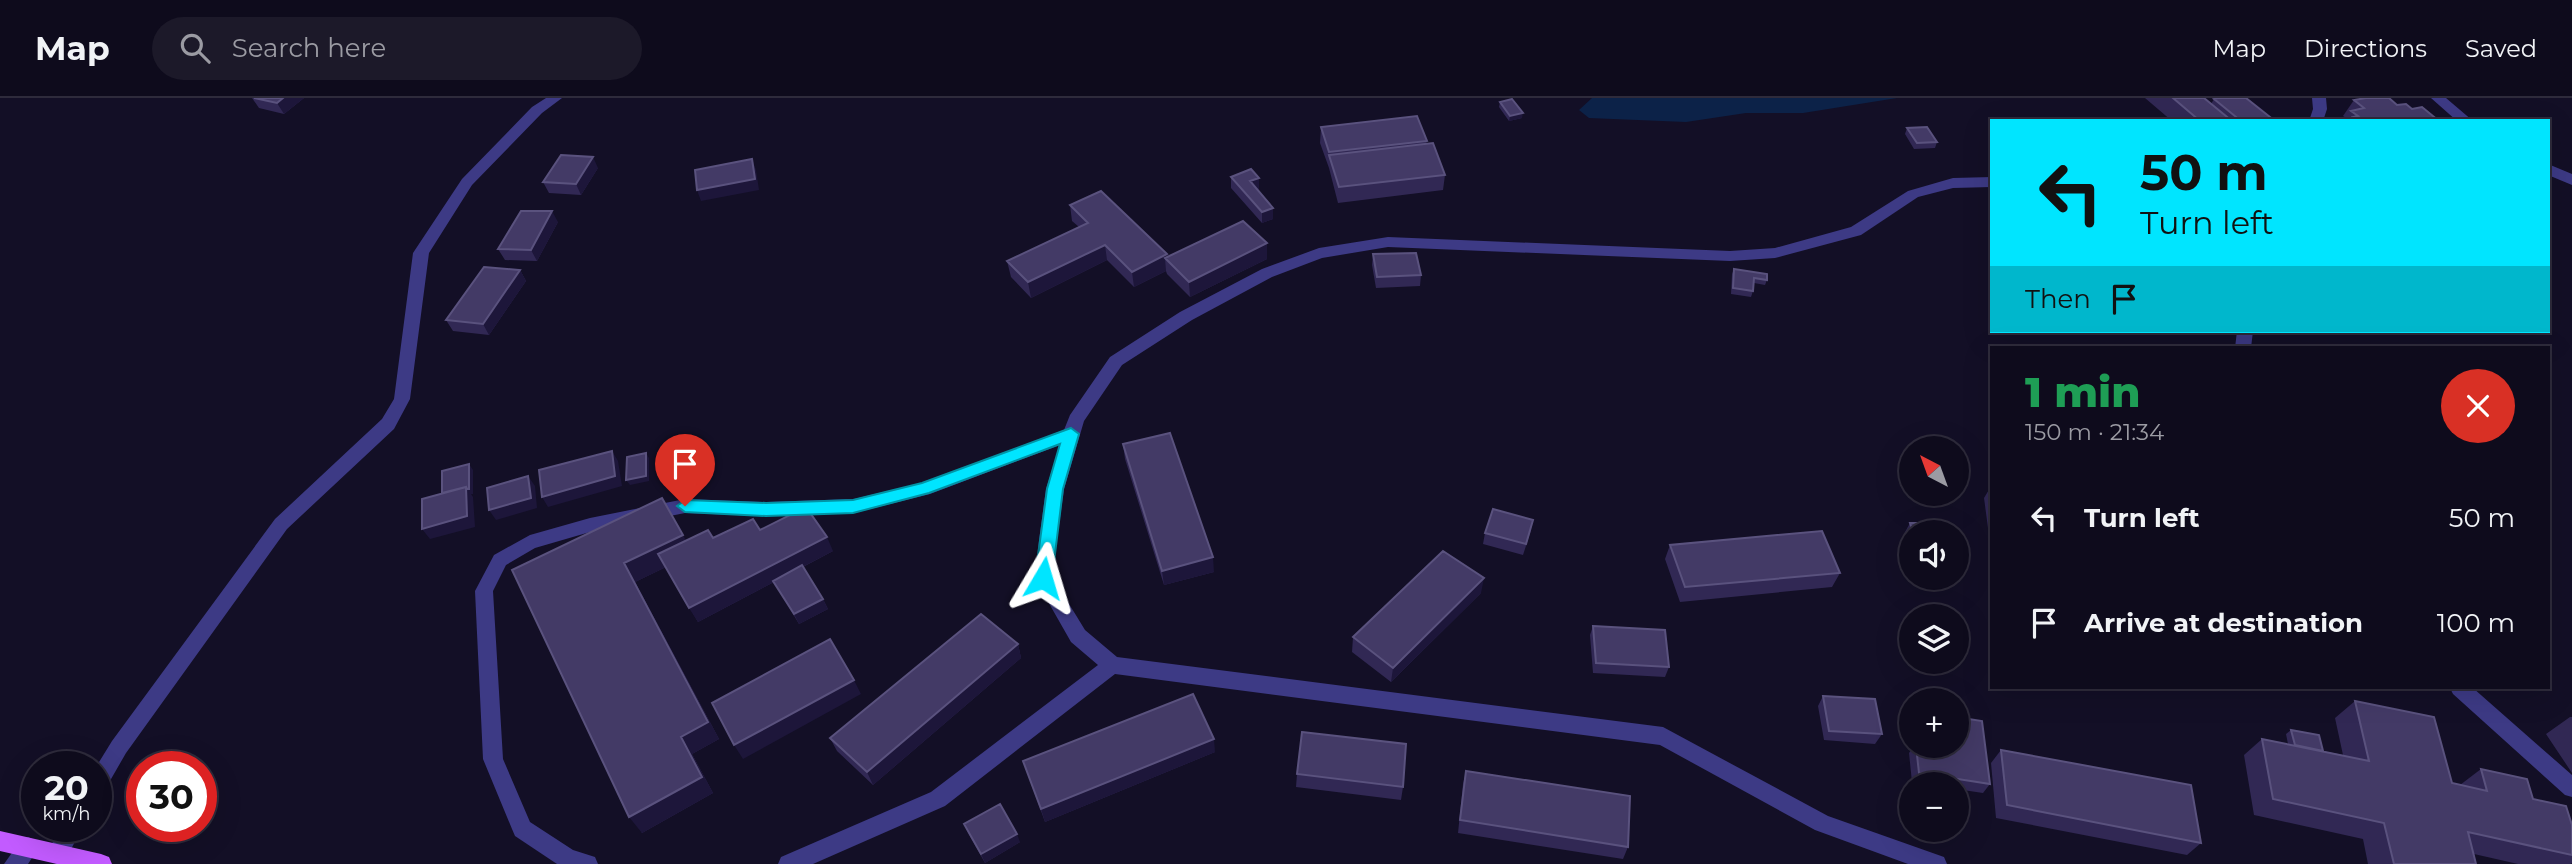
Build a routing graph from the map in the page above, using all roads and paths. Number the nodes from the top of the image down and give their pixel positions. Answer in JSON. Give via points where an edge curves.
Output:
{"nodes":[{"id":1,"x":555,"y":98,"type":"edge"},
{"id":2,"x":2319,"y":98,"type":"edge"},
{"id":3,"x":2438,"y":98,"type":"edge"},
{"id":4,"x":2317,"y":119,"type":"edge"},
{"id":5,"x":2464,"y":119,"type":"edge"},
{"id":6,"x":2550,"y":170,"type":"edge"},
{"id":7,"x":2572,"y":180,"type":"edge"},
{"id":8,"x":1990,"y":182,"type":"edge"},
{"id":9,"x":1071,"y":434,"type":"junction"},
{"id":10,"x":1112,"y":665,"type":"junction"},
{"id":11,"x":2461,"y":689,"type":"edge"},
{"id":12,"x":112,"y":759,"type":"edge"},
{"id":13,"x":2572,"y":788,"type":"edge"},
{"id":14,"x":0,"y":841,"type":"edge"},
{"id":15,"x":64,"y":842,"type":"edge"},
{"id":16,"x":57,"y":854,"type":"junction"},
{"id":17,"x":21,"y":856,"type":"edge"},
{"id":18,"x":101,"y":864,"type":"edge"},
{"id":19,"x":587,"y":864,"type":"edge"},
{"id":20,"x":789,"y":864,"type":"edge"},
{"id":21,"x":1936,"y":864,"type":"edge"}],
"edges":[{"from":1,"to":12,"type":"street","via":[[537,110],[467,182],[421,253],[402,399],[388,424],[281,524]]},
{"from":2,"to":4,"type":"street"},
{"from":3,"to":5,"type":"street"},
{"from":6,"to":7,"type":"street"},
{"from":8,"to":9,"type":"street","via":[[1954,183],[1913,194],[1856,231],[1775,253],[1730,257],[1388,242],[1319,253],[1268,272],[1116,361],[1076,419]]},
{"from":9,"to":10,"type":"street","via":[[1055,489],[1043,578],[1078,636]]},
{"from":9,"to":19,"type":"street","via":[[924,489],[853,506],[685,506],[590,524],[530,542],[500,560],[484,591],[493,759],[522,829],[568,859]]},
{"from":10,"to":20,"type":"street","via":[[938,799]]},
{"from":10,"to":21,"type":"street","via":[[1663,736],[1822,823]]},
{"from":11,"to":13,"type":"street"},
{"from":14,"to":17,"type":"main road"},
{"from":15,"to":16,"type":"street"},
{"from":16,"to":17,"type":"main road"},
{"from":16,"to":18,"type":"main road"}]}
